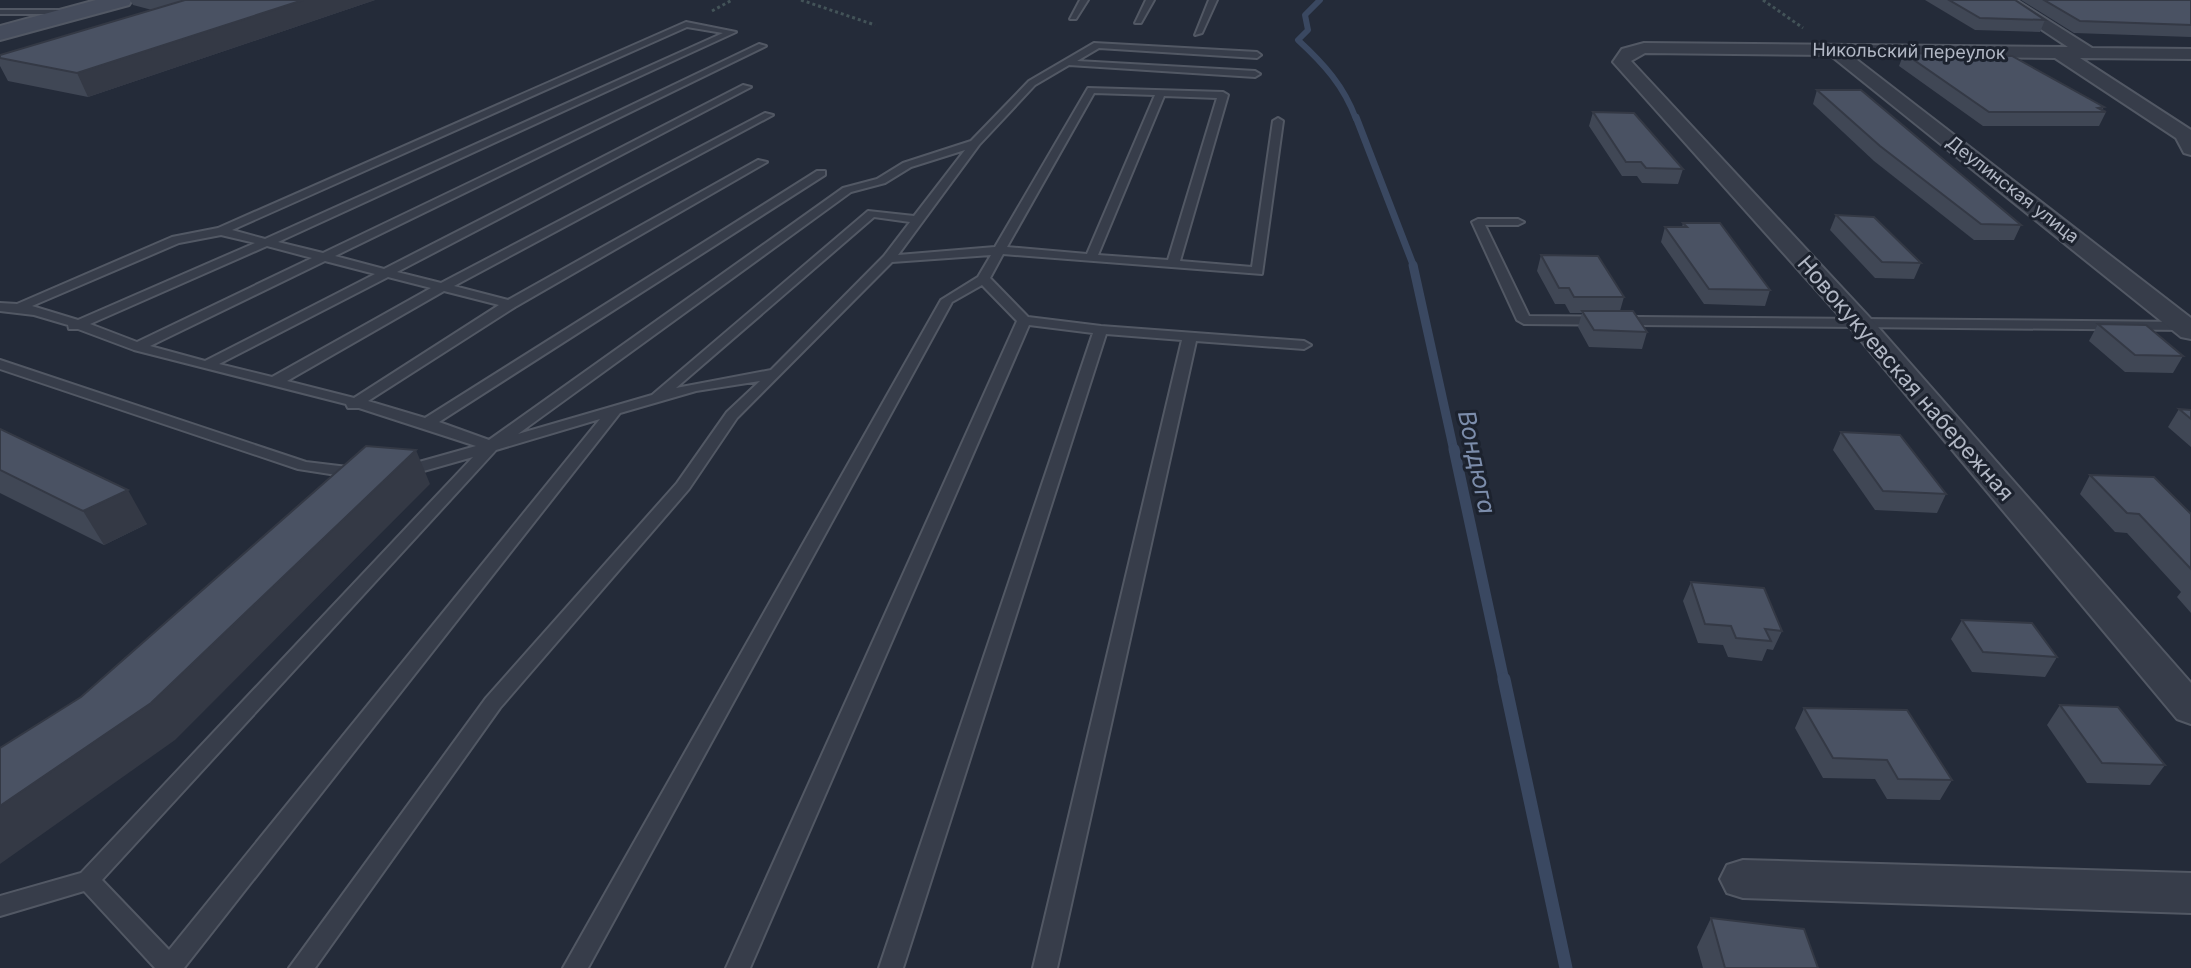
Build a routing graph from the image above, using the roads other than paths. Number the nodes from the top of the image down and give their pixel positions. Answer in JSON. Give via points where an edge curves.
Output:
{"nodes":[{"id":1,"x":121,"y":0,"type":"edge"},
{"id":2,"x":1084,"y":0,"type":"edge"},
{"id":3,"x":1150,"y":0,"type":"edge"},
{"id":4,"x":1213,"y":0,"type":"edge"},
{"id":5,"x":2005,"y":0,"type":"edge"},
{"id":6,"x":0,"y":12,"type":"edge"},
{"id":7,"x":78,"y":12,"type":"junction"},
{"id":8,"x":1073,"y":17,"type":"dead end"},
{"id":9,"x":1138,"y":21,"type":"dead end"},
{"id":10,"x":0,"y":33,"type":"edge"},
{"id":11,"x":1198,"y":33,"type":"dead end"},
{"id":12,"x":762,"y":46,"type":"dead end"},
{"id":13,"x":1833,"y":49,"type":"junction"},
{"id":14,"x":1628,"y":53,"type":"joint"},
{"id":15,"x":2060,"y":53,"type":"junction"},
{"id":16,"x":2089,"y":53,"type":"junction"},
{"id":17,"x":2191,"y":54,"type":"edge"},
{"id":18,"x":1257,"y":55,"type":"dead end"},
{"id":19,"x":1070,"y":63,"type":"junction"},
{"id":20,"x":1255,"y":74,"type":"dead end"},
{"id":21,"x":746,"y":87,"type":"dead end"},
{"id":22,"x":1161,"y":92,"type":"junction"},
{"id":23,"x":768,"y":115,"type":"dead end"},
{"id":24,"x":1278,"y":121,"type":"dead end"},
{"id":25,"x":975,"y":143,"type":"junction"},
{"id":26,"x":2191,"y":149,"type":"edge"},
{"id":27,"x":762,"y":162,"type":"dead end"},
{"id":28,"x":821,"y":173,"type":"dead end"},
{"id":29,"x":917,"y":220,"type":"junction"},
{"id":30,"x":1518,"y":222,"type":"dead end"},
{"id":31,"x":221,"y":231,"type":"junction"},
{"id":32,"x":265,"y":243,"type":"junction"},
{"id":33,"x":1002,"y":250,"type":"junction"},
{"id":34,"x":321,"y":257,"type":"junction"},
{"id":35,"x":1091,"y":258,"type":"junction"},
{"id":36,"x":888,"y":259,"type":"junction"},
{"id":37,"x":1173,"y":264,"type":"junction"},
{"id":38,"x":384,"y":272,"type":"junction"},
{"id":39,"x":983,"y":279,"type":"junction"},
{"id":40,"x":439,"y":289,"type":"junction"},
{"id":41,"x":510,"y":304,"type":"junction"},
{"id":42,"x":22,"y":306,"type":"junction"},
{"id":43,"x":0,"y":307,"type":"edge"},
{"id":44,"x":1024,"y":320,"type":"junction"},
{"id":45,"x":1862,"y":325,"type":"junction"},
{"id":46,"x":74,"y":326,"type":"junction"},
{"id":47,"x":2188,"y":328,"type":"edge"},
{"id":48,"x":1101,"y":330,"type":"junction"},
{"id":49,"x":1190,"y":336,"type":"junction"},
{"id":50,"x":1304,"y":345,"type":"dead end"},
{"id":51,"x":139,"y":346,"type":"junction"},
{"id":52,"x":0,"y":364,"type":"edge"},
{"id":53,"x":207,"y":365,"type":"junction"},
{"id":54,"x":775,"y":374,"type":"junction"},
{"id":55,"x":272,"y":383,"type":"junction"},
{"id":56,"x":654,"y":398,"type":"junction"},
{"id":57,"x":353,"y":405,"type":"junction"},
{"id":58,"x":615,"y":410,"type":"junction"},
{"id":59,"x":429,"y":422,"type":"junction"},
{"id":60,"x":491,"y":446,"type":"junction"},
{"id":61,"x":351,"y":473,"type":"junction"},
{"id":62,"x":328,"y":494,"type":"edge"},
{"id":63,"x":2191,"y":709,"type":"edge"},
{"id":64,"x":1743,"y":879,"type":"dead end"},
{"id":65,"x":88,"y":880,"type":"junction"},
{"id":66,"x":2191,"y":893,"type":"edge"},
{"id":67,"x":0,"y":906,"type":"edge"},
{"id":68,"x":170,"y":968,"type":"edge"},
{"id":69,"x":301,"y":968,"type":"edge"},
{"id":70,"x":575,"y":968,"type":"edge"},
{"id":71,"x":738,"y":968,"type":"edge"},
{"id":72,"x":891,"y":968,"type":"edge"},
{"id":73,"x":1045,"y":968,"type":"edge"}],
"edges":[{"from":1,"to":7,"type":"main road"},
{"from":2,"to":8,"type":"lane"},
{"from":3,"to":9,"type":"lane"},
{"from":4,"to":11,"type":"lane"},
{"from":5,"to":16,"type":"street"},
{"from":6,"to":7,"type":"lane"},
{"from":7,"to":10,"type":"main road"},
{"from":12,"to":34,"type":"lane"},
{"from":13,"to":14,"type":"street","name":"Никольский переулок","via":[[1644,48]]},
{"from":13,"to":15,"type":"street","name":"Никольский переулок"},
{"from":13,"to":47,"type":"street","name":"Деулинская улица"},
{"from":14,"to":45,"type":"street","name":"Новокукуевская набережная","via":[[1622,62]]},
{"from":15,"to":16,"type":"street","name":"Никольский переулок"},
{"from":15,"to":26,"type":"street","via":[[2185,135]]},
{"from":16,"to":17,"type":"street","name":"Никольский переулок"},
{"from":18,"to":19,"type":"lane","via":[[1097,45]]},
{"from":19,"to":20,"type":"lane"},
{"from":19,"to":25,"type":"lane","via":[[1032,83]]},
{"from":21,"to":38,"type":"lane"},
{"from":22,"to":33,"type":"lane","via":[[1091,90]]},
{"from":22,"to":35,"type":"lane"},
{"from":22,"to":37,"type":"lane","via":[[1223,95]]},
{"from":23,"to":40,"type":"lane"},
{"from":24,"to":37,"type":"lane","via":[[1258,271]]},
{"from":25,"to":29,"type":"lane"},
{"from":25,"to":60,"type":"lane","via":[[847,190]]},
{"from":27,"to":41,"type":"lane"},
{"from":28,"to":59,"type":"lane"},
{"from":29,"to":36,"type":"lane"},
{"from":29,"to":56,"type":"lane","via":[[872,213]]},
{"from":30,"to":45,"type":"lane","via":[[1478,222],[1524,320]]},
{"from":31,"to":32,"type":"lane"},
{"from":31,"to":32,"type":"lane","via":[[686,24],[732,32]]},
{"from":31,"to":42,"type":"lane","via":[[176,240]]},
{"from":32,"to":34,"type":"lane"},
{"from":32,"to":46,"type":"lane"},
{"from":33,"to":35,"type":"lane"},
{"from":33,"to":36,"type":"lane"},
{"from":33,"to":39,"type":"lane"},
{"from":34,"to":38,"type":"lane"},
{"from":34,"to":51,"type":"lane"},
{"from":35,"to":37,"type":"lane"},
{"from":36,"to":54,"type":"lane"},
{"from":38,"to":40,"type":"lane"},
{"from":38,"to":53,"type":"lane"},
{"from":39,"to":44,"type":"lane"},
{"from":39,"to":70,"type":"lane","via":[[947,300]]},
{"from":40,"to":41,"type":"lane"},
{"from":40,"to":55,"type":"lane"},
{"from":41,"to":57,"type":"lane"},
{"from":42,"to":43,"type":"lane"},
{"from":42,"to":46,"type":"lane"},
{"from":44,"to":48,"type":"lane"},
{"from":44,"to":71,"type":"lane"},
{"from":45,"to":47,"type":"lane"},
{"from":45,"to":63,"type":"street","name":"Новокукуевская набережная"},
{"from":46,"to":51,"type":"lane"},
{"from":48,"to":49,"type":"lane"},
{"from":48,"to":72,"type":"lane"},
{"from":49,"to":50,"type":"lane"},
{"from":49,"to":73,"type":"lane"},
{"from":51,"to":53,"type":"lane"},
{"from":52,"to":61,"type":"lane","via":[[304,466]]},
{"from":53,"to":55,"type":"lane"},
{"from":54,"to":56,"type":"lane"},
{"from":54,"to":69,"type":"lane","via":[[732,415],[683,486],[493,703]]},
{"from":55,"to":57,"type":"lane"},
{"from":56,"to":58,"type":"lane"},
{"from":57,"to":59,"type":"lane"},
{"from":58,"to":60,"type":"lane"},
{"from":58,"to":68,"type":"lane"},
{"from":59,"to":60,"type":"lane"},
{"from":60,"to":61,"type":"lane","via":[[420,467]]},
{"from":60,"to":65,"type":"lane"},
{"from":61,"to":62,"type":"lane"},
{"from":64,"to":66,"type":"street"},
{"from":65,"to":67,"type":"lane"},
{"from":65,"to":68,"type":"lane"}]}
